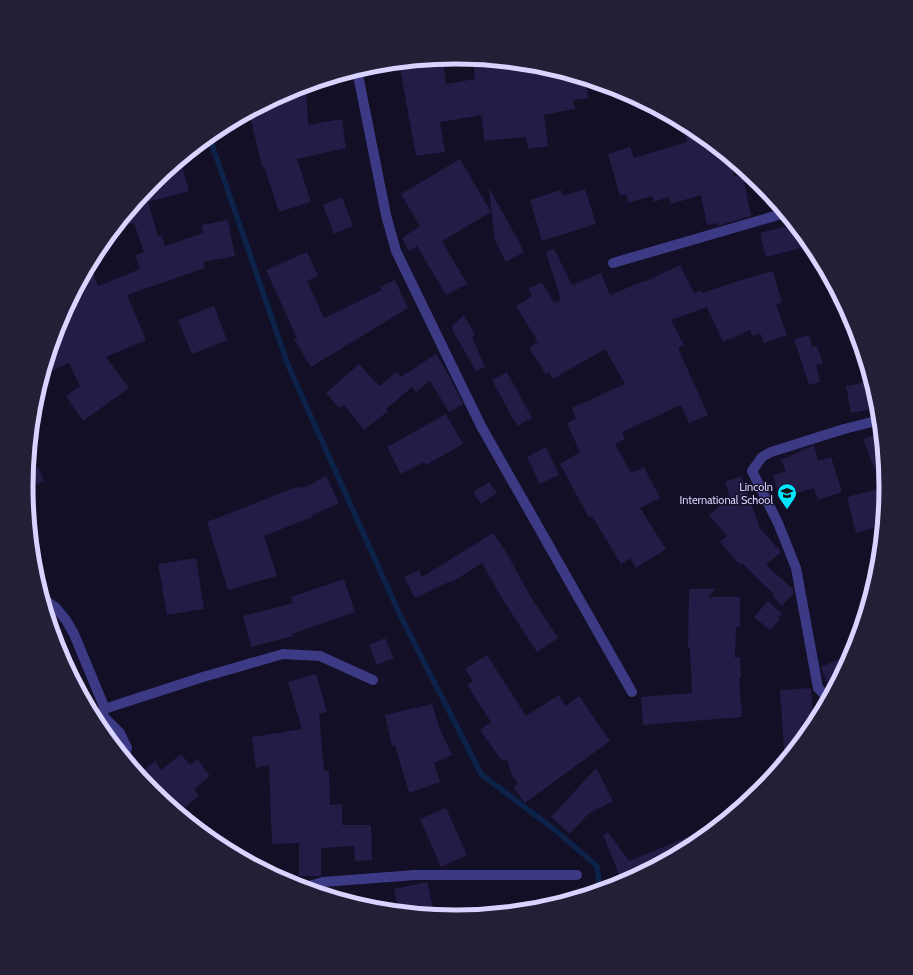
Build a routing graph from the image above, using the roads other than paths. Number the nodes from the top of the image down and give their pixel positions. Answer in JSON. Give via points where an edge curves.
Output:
{"nodes":[{"id":1,"x":358,"y":76,"type":"edge"},
{"id":2,"x":780,"y":214,"type":"edge"},
{"id":3,"x":613,"y":263,"type":"dead end"},
{"id":4,"x":874,"y":422,"type":"edge"},
{"id":5,"x":49,"y":603,"type":"edge"},
{"id":6,"x":374,"y":680,"type":"dead end"},
{"id":7,"x":632,"y":692,"type":"dead end"},
{"id":8,"x":825,"y":695,"type":"edge"},
{"id":9,"x":100,"y":714,"type":"edge"},
{"id":10,"x":126,"y":751,"type":"edge"},
{"id":11,"x":577,"y":875,"type":"dead end"},
{"id":12,"x":311,"y":885,"type":"edge"}],
"edges":[{"from":1,"to":7,"type":"street","via":[[386,215],[396,251],[480,426]]},
{"from":2,"to":3,"type":"street"},
{"from":4,"to":8,"type":"street","via":[[771,452],[762,457],[752,471],[778,523],[796,568],[818,688]]},
{"from":5,"to":9,"type":"street","via":[[55,607],[71,629]]},
{"from":6,"to":9,"type":"street","via":[[320,656],[283,654],[203,677]]},
{"from":9,"to":10,"type":"street","via":[[120,733],[127,748]]},
{"from":11,"to":12,"type":"street","via":[[415,875],[323,882]]}]}
